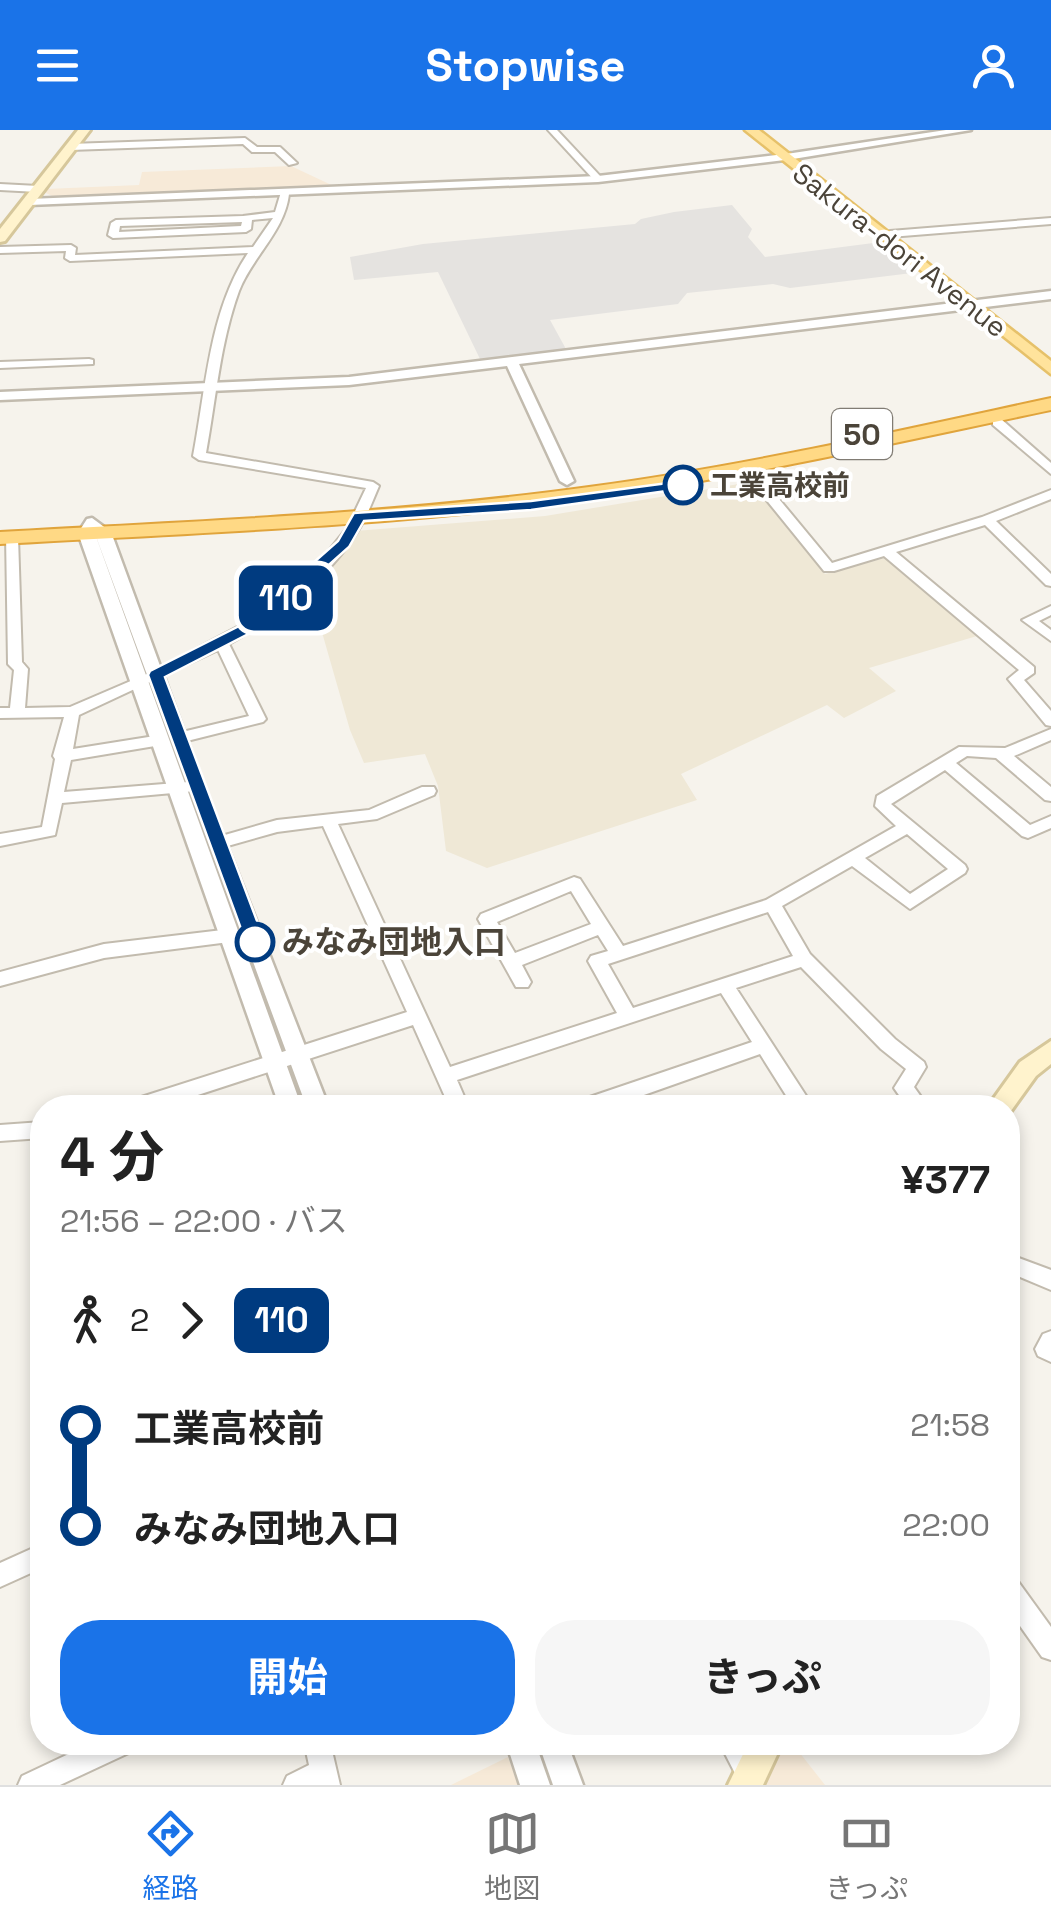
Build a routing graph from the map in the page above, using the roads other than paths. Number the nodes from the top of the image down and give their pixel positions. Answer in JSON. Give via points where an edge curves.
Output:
{"nodes":[{"id":1,"x":84,"y":130,"type":"edge"},
{"id":2,"x":552,"y":130,"type":"edge"},
{"id":3,"x":750,"y":130,"type":"edge"},
{"id":4,"x":762,"y":130,"type":"edge"},
{"id":5,"x":966,"y":130,"type":"edge"},
{"id":6,"x":70,"y":147,"type":"junction"},
{"id":7,"x":788,"y":157,"type":"junction"},
{"id":8,"x":292,"y":163,"type":"dead end"},
{"id":9,"x":598,"y":180,"type":"junction"},
{"id":10,"x":0,"y":188,"type":"edge"},
{"id":11,"x":38,"y":189,"type":"junction"},
{"id":12,"x":284,"y":194,"type":"junction"},
{"id":13,"x":29,"y":202,"type":"junction"},
{"id":14,"x":279,"y":215,"type":"junction"},
{"id":15,"x":247,"y":220,"type":"junction"},
{"id":16,"x":1051,"y":222,"type":"edge"},
{"id":17,"x":5,"y":226,"type":"edge"},
{"id":18,"x":890,"y":234,"type":"junction"},
{"id":19,"x":0,"y":238,"type":"edge"},
{"id":20,"x":0,"y":250,"type":"edge"},
{"id":21,"x":254,"y":250,"type":"junction"},
{"id":22,"x":1051,"y":295,"type":"edge"},
{"id":23,"x":976,"y":304,"type":"junction"},
{"id":24,"x":1051,"y":357,"type":"edge"},
{"id":25,"x":511,"y":361,"type":"junction"},
{"id":26,"x":89,"y":362,"type":"dead end"},
{"id":27,"x":0,"y":365,"type":"edge"},
{"id":28,"x":1051,"y":369,"type":"edge"},
{"id":29,"x":212,"y":388,"type":"junction"},
{"id":30,"x":1051,"y":393,"type":"edge"},
{"id":31,"x":0,"y":396,"type":"edge"},
{"id":32,"x":1051,"y":407,"type":"edge"},
{"id":33,"x":996,"y":422,"type":"junction"},
{"id":34,"x":1051,"y":470,"type":"edge"},
{"id":35,"x":751,"y":473,"type":"junction"},
{"id":36,"x":676,"y":476,"type":"junction"},
{"id":37,"x":567,"y":481,"type":"junction"},
{"id":38,"x":1051,"y":494,"type":"edge"},
{"id":39,"x":428,"y":506,"type":"junction"},
{"id":40,"x":361,"y":511,"type":"junction"},
{"id":41,"x":987,"y":520,"type":"junction"},
{"id":42,"x":94,"y":529,"type":"junction"},
{"id":43,"x":4,"y":534,"type":"edge"},
{"id":44,"x":884,"y":550,"type":"junction"},
{"id":45,"x":1051,"y":582,"type":"edge"},
{"id":46,"x":1051,"y":610,"type":"edge"},
{"id":47,"x":1051,"y":637,"type":"edge"},
{"id":48,"x":222,"y":644,"type":"junction"},
{"id":49,"x":148,"y":679,"type":"junction"},
{"id":50,"x":17,"y":710,"type":"junction"},
{"id":51,"x":72,"y":712,"type":"junction"},
{"id":52,"x":0,"y":713,"type":"edge"},
{"id":53,"x":1051,"y":722,"type":"edge"},
{"id":54,"x":1051,"y":734,"type":"edge"},
{"id":55,"x":170,"y":739,"type":"junction"},
{"id":56,"x":1000,"y":753,"type":"junction"},
{"id":57,"x":62,"y":756,"type":"junction"},
{"id":58,"x":947,"y":763,"type":"junction"},
{"id":59,"x":186,"y":787,"type":"junction"},
{"id":60,"x":428,"y":791,"type":"dead end"},
{"id":61,"x":1051,"y":796,"type":"edge"},
{"id":62,"x":55,"y":798,"type":"junction"},
{"id":63,"x":329,"y":822,"type":"junction"},
{"id":64,"x":1051,"y":822,"type":"edge"},
{"id":65,"x":908,"y":827,"type":"junction"},
{"id":66,"x":0,"y":840,"type":"edge"},
{"id":67,"x":217,"y":843,"type":"junction"},
{"id":68,"x":854,"y":858,"type":"junction"},
{"id":69,"x":772,"y":904,"type":"junction"},
{"id":70,"x":602,"y":927,"type":"junction"},
{"id":71,"x":231,"y":936,"type":"junction"},
{"id":72,"x":618,"y":952,"type":"junction"},
{"id":73,"x":804,"y":960,"type":"junction"},
{"id":74,"x":511,"y":962,"type":"junction"},
{"id":75,"x":0,"y":979,"type":"edge"},
{"id":76,"x":522,"y":982,"type":"dead end"},
{"id":77,"x":725,"y":984,"type":"junction"},
{"id":78,"x":418,"y":1016,"type":"junction"},
{"id":79,"x":628,"y":1016,"type":"junction"},
{"id":80,"x":763,"y":1046,"type":"junction"},
{"id":81,"x":1051,"y":1050,"type":"edge"},
{"id":82,"x":299,"y":1055,"type":"junction"},
{"id":83,"x":274,"y":1063,"type":"junction"},
{"id":84,"x":445,"y":1076,"type":"junction"},
{"id":85,"x":177,"y":1095,"type":"edge"},
{"id":86,"x":286,"y":1095,"type":"edge"},
{"id":87,"x":313,"y":1095,"type":"edge"},
{"id":88,"x":454,"y":1095,"type":"edge"},
{"id":89,"x":620,"y":1095,"type":"edge"},
{"id":90,"x":796,"y":1095,"type":"edge"},
{"id":91,"x":909,"y":1095,"type":"edge"},
{"id":92,"x":1009,"y":1095,"type":"edge"},
{"id":93,"x":30,"y":1131,"type":"edge"},
{"id":94,"x":0,"y":1133,"type":"edge"},
{"id":95,"x":1020,"y":1267,"type":"edge"},
{"id":96,"x":1051,"y":1280,"type":"edge"},
{"id":97,"x":1051,"y":1341,"type":"edge"},
{"id":98,"x":1051,"y":1352,"type":"edge"},
{"id":99,"x":30,"y":1561,"type":"edge"},
{"id":100,"x":0,"y":1575,"type":"edge"},
{"id":101,"x":1020,"y":1605,"type":"edge"},
{"id":102,"x":1051,"y":1648,"type":"edge"},
{"id":103,"x":76,"y":1755,"type":"edge"},
{"id":104,"x":525,"y":1755,"type":"edge"},
{"id":105,"x":557,"y":1755,"type":"edge"},
{"id":106,"x":737,"y":1755,"type":"edge"},
{"id":107,"x":760,"y":1755,"type":"edge"},
{"id":108,"x":326,"y":1778,"type":"edge"},
{"id":109,"x":747,"y":1780,"type":"edge"},
{"id":110,"x":31,"y":1785,"type":"edge"},
{"id":111,"x":296,"y":1785,"type":"edge"},
{"id":112,"x":535,"y":1785,"type":"edge"},
{"id":113,"x":568,"y":1785,"type":"edge"}],
"edges":[{"from":1,"to":6,"type":"main road"},
{"from":2,"to":9,"type":"street"},
{"from":3,"to":7,"type":"main road","name":"Sakura-dori Avenue"},
{"from":4,"to":7,"type":"main road","name":"Sakura-dori Avenue"},
{"from":5,"to":7,"type":"street"},
{"from":6,"to":8,"type":"street","via":[[245,141],[254,150],[277,149]]},
{"from":6,"to":11,"type":"main road"},
{"from":7,"to":9,"type":"street"},
{"from":7,"to":18,"type":"main road","name":"Sakura-dori Avenue"},
{"from":7,"to":23,"type":"main road","name":"Sakura-dori Avenue"},
{"from":9,"to":12,"type":"street"},
{"from":10,"to":11,"type":"street"},
{"from":11,"to":13,"type":"main road"},
{"from":12,"to":13,"type":"street"},
{"from":12,"to":14,"type":"street"},
{"from":13,"to":17,"type":"main road"},
{"from":14,"to":15,"type":"street"},
{"from":14,"to":21,"type":"street"},
{"from":15,"to":15,"type":"street","via":[[246,229],[114,235],[116,224]]},
{"from":16,"to":18,"type":"street"},
{"from":17,"to":19,"type":"main road"},
{"from":18,"to":23,"type":"main road","name":"Sakura-dori Avenue"},
{"from":20,"to":21,"type":"street","via":[[71,248],[70,258]]},
{"from":21,"to":29,"type":"street","via":[[214,353]]},
{"from":22,"to":23,"type":"street"},
{"from":23,"to":24,"type":"main road","name":"Sakura-dori Avenue"},
{"from":23,"to":25,"type":"street"},
{"from":23,"to":28,"type":"main road","name":"Sakura-dori Avenue"},
{"from":25,"to":29,"type":"street","via":[[349,381]]},
{"from":25,"to":37,"type":"street"},
{"from":26,"to":27,"type":"street"},
{"from":29,"to":31,"type":"street"},
{"from":29,"to":40,"type":"street","via":[[199,456],[373,486]]},
{"from":30,"to":36,"type":"highway","number":"50"},
{"from":30,"to":37,"type":"highway"},
{"from":32,"to":33,"type":"highway"},
{"from":32,"to":36,"type":"highway","number":"50"},
{"from":33,"to":34,"type":"street"},
{"from":33,"to":35,"type":"highway"},
{"from":35,"to":39,"type":"highway","via":[[593,499]]},
{"from":35,"to":44,"type":"street","via":[[830,568]]},
{"from":36,"to":39,"type":"highway","number":"50"},
{"from":37,"to":39,"type":"highway"},
{"from":38,"to":41,"type":"street"},
{"from":39,"to":40,"type":"highway","number":"50"},
{"from":40,"to":42,"type":"highway","number":"50"},
{"from":40,"to":48,"type":"street","via":[[344,544],[304,583]]},
{"from":41,"to":44,"type":"street"},
{"from":41,"to":45,"type":"street"},
{"from":42,"to":43,"type":"highway","number":"50"},
{"from":42,"to":49,"type":"street"},
{"from":43,"to":50,"type":"street","via":[[15,664],[21,669]]},
{"from":44,"to":53,"type":"street","via":[[1029,670],[1015,679]]},
{"from":46,"to":47,"type":"street","via":[[1029,620]]},
{"from":48,"to":49,"type":"street"},
{"from":48,"to":55,"type":"street","via":[[258,719]]},
{"from":49,"to":51,"type":"street"},
{"from":49,"to":55,"type":"street"},
{"from":50,"to":51,"type":"street"},
{"from":50,"to":52,"type":"street"},
{"from":51,"to":57,"type":"street"},
{"from":54,"to":56,"type":"street"},
{"from":55,"to":57,"type":"street"},
{"from":55,"to":59,"type":"street"},
{"from":56,"to":58,"type":"street","via":[[964,751]]},
{"from":56,"to":61,"type":"street"},
{"from":57,"to":62,"type":"street"},
{"from":58,"to":64,"type":"street","via":[[1028,832]]},
{"from":58,"to":65,"type":"street","via":[[883,800]]},
{"from":59,"to":62,"type":"street"},
{"from":59,"to":67,"type":"street"},
{"from":59,"to":71,"type":"street"},
{"from":60,"to":63,"type":"street","via":[[371,816]]},
{"from":62,"to":66,"type":"street","via":[[49,831]]},
{"from":63,"to":67,"type":"street","via":[[277,826]]},
{"from":63,"to":78,"type":"street"},
{"from":65,"to":68,"type":"street"},
{"from":65,"to":68,"type":"street","via":[[960,868],[910,903]]},
{"from":67,"to":82,"type":"street"},
{"from":68,"to":69,"type":"street"},
{"from":69,"to":72,"type":"street"},
{"from":69,"to":73,"type":"street"},
{"from":70,"to":72,"type":"street"},
{"from":70,"to":74,"type":"street"},
{"from":70,"to":74,"type":"street","via":[[574,883],[486,919]]},
{"from":71,"to":75,"type":"street","via":[[104,951]]},
{"from":71,"to":83,"type":"street"},
{"from":72,"to":79,"type":"street","via":[[597,960]]},
{"from":73,"to":77,"type":"street"},
{"from":73,"to":91,"type":"street","via":[[917,1067],[903,1088]]},
{"from":74,"to":76,"type":"street"},
{"from":77,"to":79,"type":"street"},
{"from":77,"to":80,"type":"street"},
{"from":78,"to":82,"type":"street"},
{"from":78,"to":84,"type":"street"},
{"from":79,"to":84,"type":"street"},
{"from":80,"to":89,"type":"street"},
{"from":80,"to":90,"type":"street"},
{"from":81,"to":92,"type":"main road"},
{"from":82,"to":83,"type":"street"},
{"from":82,"to":87,"type":"street"},
{"from":83,"to":85,"type":"street"},
{"from":83,"to":86,"type":"street"},
{"from":84,"to":88,"type":"street"},
{"from":93,"to":94,"type":"street"},
{"from":95,"to":96,"type":"street"},
{"from":97,"to":98,"type":"street"},
{"from":99,"to":100,"type":"street"},
{"from":101,"to":102,"type":"street"},
{"from":103,"to":110,"type":"street"},
{"from":104,"to":112,"type":"street"},
{"from":105,"to":113,"type":"street"},
{"from":106,"to":109,"type":"street"},
{"from":107,"to":109,"type":"main road"},
{"from":108,"to":111,"type":"street"}]}
